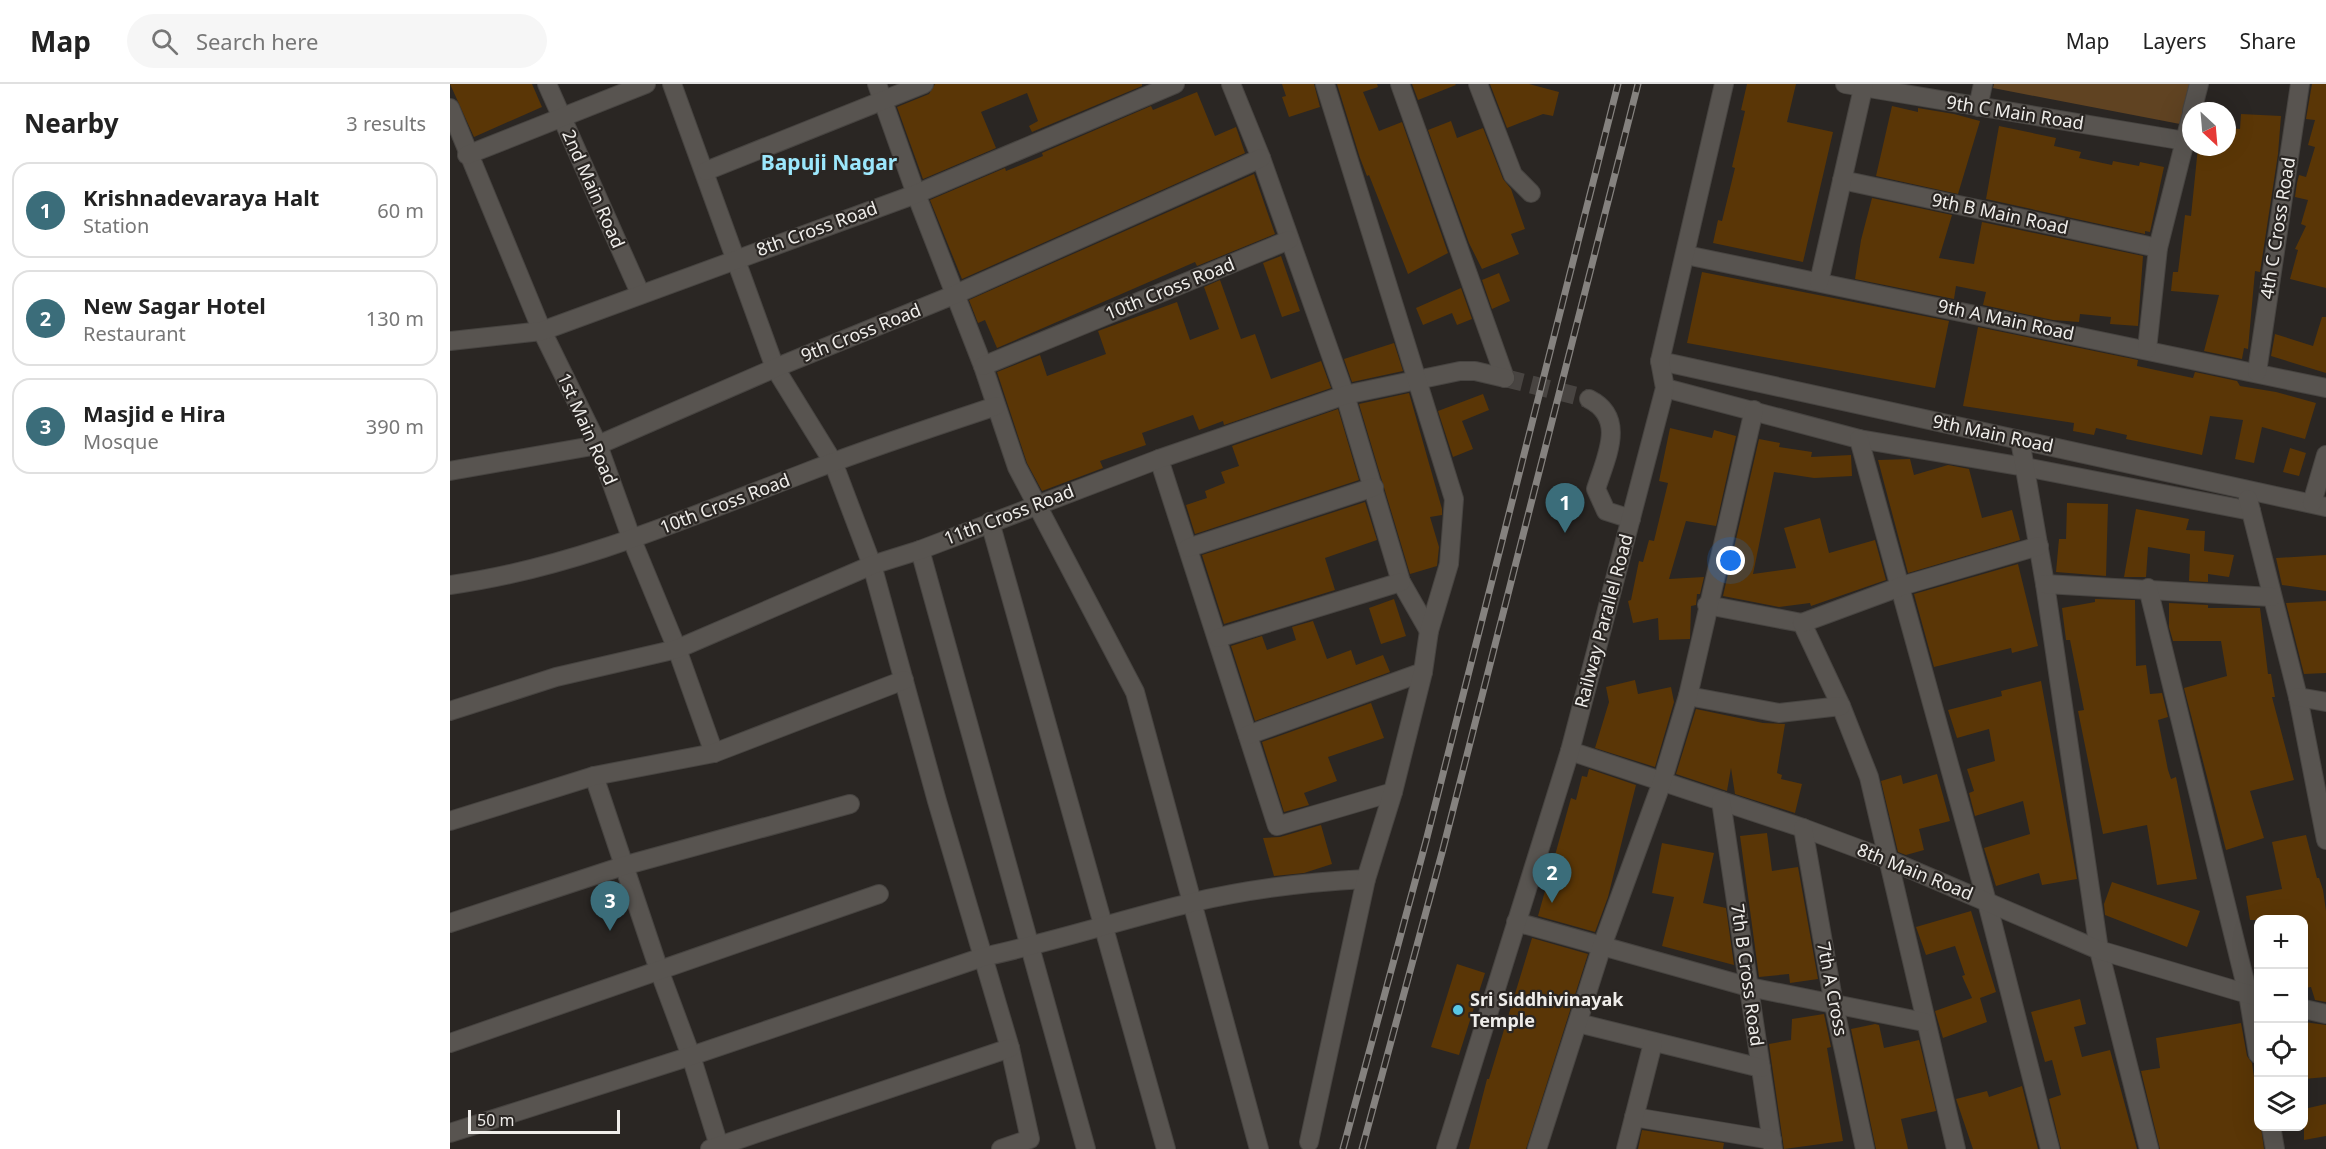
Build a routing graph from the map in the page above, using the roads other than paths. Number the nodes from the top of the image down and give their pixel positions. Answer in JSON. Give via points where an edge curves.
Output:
{"nodes":[{"id":1,"x":547,"y":84,"type":"edge"},
{"id":2,"x":646,"y":84,"type":"edge"},
{"id":3,"x":672,"y":84,"type":"edge"},
{"id":4,"x":924,"y":84,"type":"edge"},
{"id":5,"x":1175,"y":84,"type":"edge"},
{"id":6,"x":1231,"y":84,"type":"edge"},
{"id":7,"x":1326,"y":84,"type":"edge"},
{"id":8,"x":1400,"y":84,"type":"edge"},
{"id":9,"x":1478,"y":84,"type":"edge"},
{"id":10,"x":1724,"y":84,"type":"edge"},
{"id":11,"x":1983,"y":84,"type":"edge"},
{"id":12,"x":2199,"y":84,"type":"edge"},
{"id":13,"x":2300,"y":84,"type":"edge"},
{"id":14,"x":1857,"y":86,"type":"edge"},
{"id":15,"x":880,"y":92,"type":"edge"},
{"id":16,"x":2194,"y":102,"type":"edge"},
{"id":17,"x":1978,"y":107,"type":"junction"},
{"id":18,"x":450,"y":108,"type":"edge"},
{"id":19,"x":560,"y":116,"type":"junction"},
{"id":20,"x":2182,"y":141,"type":"edge"},
{"id":21,"x":2182,"y":153,"type":"edge"},
{"id":22,"x":467,"y":155,"type":"junction"},
{"id":23,"x":1261,"y":158,"type":"junction"},
{"id":24,"x":706,"y":171,"type":"junction"},
{"id":25,"x":1842,"y":180,"type":"junction"},
{"id":26,"x":1530,"y":193,"type":"dead end"},
{"id":27,"x":916,"y":194,"type":"junction"},
{"id":28,"x":1289,"y":240,"type":"junction"},
{"id":29,"x":2158,"y":248,"type":"junction"},
{"id":30,"x":1686,"y":255,"type":"junction"},
{"id":31,"x":736,"y":258,"type":"junction"},
{"id":32,"x":1819,"y":282,"type":"junction"},
{"id":33,"x":640,"y":293,"type":"junction"},
{"id":34,"x":956,"y":294,"type":"junction"},
{"id":35,"x":542,"y":331,"type":"junction"},
{"id":36,"x":450,"y":341,"type":"edge"},
{"id":37,"x":2147,"y":349,"type":"junction"},
{"id":38,"x":1660,"y":361,"type":"junction"},
{"id":39,"x":984,"y":366,"type":"junction"},
{"id":40,"x":775,"y":368,"type":"junction"},
{"id":41,"x":2257,"y":372,"type":"junction"},
{"id":42,"x":1416,"y":381,"type":"junction"},
{"id":43,"x":1665,"y":388,"type":"junction"},
{"id":44,"x":2326,"y":388,"type":"edge"},
{"id":45,"x":1345,"y":395,"type":"junction"},
{"id":46,"x":1589,"y":399,"type":"tunnel mouth"},
{"id":47,"x":996,"y":406,"type":"junction"},
{"id":48,"x":1754,"y":410,"type":"junction"},
{"id":49,"x":1859,"y":439,"type":"junction"},
{"id":50,"x":2020,"y":440,"type":"junction"},
{"id":51,"x":597,"y":445,"type":"junction"},
{"id":52,"x":2326,"y":455,"type":"edge"},
{"id":53,"x":1159,"y":459,"type":"junction"},
{"id":54,"x":833,"y":462,"type":"junction"},
{"id":55,"x":2025,"y":467,"type":"junction"},
{"id":56,"x":450,"y":471,"type":"edge"},
{"id":57,"x":1374,"y":487,"type":"junction"},
{"id":58,"x":2245,"y":489,"type":"junction"},
{"id":59,"x":1038,"y":503,"type":"junction"},
{"id":60,"x":2319,"y":505,"type":"edge"},
{"id":61,"x":2250,"y":511,"type":"junction"},
{"id":62,"x":1631,"y":519,"type":"junction"},
{"id":63,"x":990,"y":522,"type":"junction"},
{"id":64,"x":632,"y":540,"type":"junction"},
{"id":65,"x":2039,"y":546,"type":"junction"},
{"id":66,"x":1188,"y":548,"type":"junction"},
{"id":67,"x":920,"y":550,"type":"junction"},
{"id":68,"x":872,"y":565,"type":"junction"},
{"id":69,"x":1401,"y":582,"type":"junction"},
{"id":70,"x":2045,"y":584,"type":"junction"},
{"id":71,"x":450,"y":585,"type":"edge"},
{"id":72,"x":1900,"y":588,"type":"junction"},
{"id":73,"x":2148,"y":588,"type":"junction"},
{"id":74,"x":2272,"y":597,"type":"junction"},
{"id":75,"x":1707,"y":605,"type":"junction"},
{"id":76,"x":1802,"y":623,"type":"junction"},
{"id":77,"x":1429,"y":631,"type":"junction"},
{"id":78,"x":1218,"y":638,"type":"junction"},
{"id":79,"x":677,"y":649,"type":"junction"},
{"id":80,"x":1423,"y":672,"type":"junction"},
{"id":81,"x":904,"y":680,"type":"junction"},
{"id":82,"x":1688,"y":696,"type":"junction"},
{"id":83,"x":2298,"y":698,"type":"junction"},
{"id":84,"x":2326,"y":702,"type":"edge"},
{"id":85,"x":1841,"y":706,"type":"junction"},
{"id":86,"x":450,"y":711,"type":"edge"},
{"id":87,"x":1248,"y":735,"type":"junction"},
{"id":88,"x":1570,"y":751,"type":"junction"},
{"id":89,"x":714,"y":753,"type":"junction"},
{"id":90,"x":594,"y":776,"type":"junction"},
{"id":91,"x":1662,"y":782,"type":"junction"},
{"id":92,"x":1393,"y":792,"type":"junction"},
{"id":93,"x":1721,"y":801,"type":"junction"},
{"id":94,"x":850,"y":804,"type":"dead end"},
{"id":95,"x":450,"y":821,"type":"edge"},
{"id":96,"x":1803,"y":828,"type":"junction"},
{"id":97,"x":2326,"y":840,"type":"edge"},
{"id":98,"x":1889,"y":860,"type":"junction"},
{"id":99,"x":623,"y":866,"type":"junction"},
{"id":100,"x":1366,"y":879,"type":"junction"},
{"id":101,"x":879,"y":894,"type":"dead end"},
{"id":102,"x":1192,"y":902,"type":"junction"},
{"id":103,"x":1987,"y":902,"type":"junction"},
{"id":104,"x":1516,"y":922,"type":"junction"},
{"id":105,"x":450,"y":923,"type":"edge"},
{"id":106,"x":1103,"y":925,"type":"junction"},
{"id":107,"x":1602,"y":946,"type":"junction"},
{"id":108,"x":1030,"y":947,"type":"junction"},
{"id":109,"x":2099,"y":950,"type":"junction"},
{"id":110,"x":983,"y":957,"type":"junction"},
{"id":111,"x":659,"y":970,"type":"junction"},
{"id":112,"x":1749,"y":987,"type":"junction"},
{"id":113,"x":2253,"y":996,"type":"edge"},
{"id":114,"x":1834,"y":1005,"type":"junction"},
{"id":115,"x":2308,"y":1010,"type":"edge"},
{"id":116,"x":2326,"y":1014,"type":"edge"},
{"id":117,"x":1924,"y":1022,"type":"junction"},
{"id":118,"x":1578,"y":1023,"type":"junction"},
{"id":119,"x":2256,"y":1023,"type":"edge"},
{"id":120,"x":450,"y":1043,"type":"edge"},
{"id":121,"x":1653,"y":1043,"type":"junction"},
{"id":122,"x":1010,"y":1048,"type":"junction"},
{"id":123,"x":691,"y":1056,"type":"junction"},
{"id":124,"x":1761,"y":1068,"type":"junction"},
{"id":125,"x":1634,"y":1117,"type":"junction"},
{"id":126,"x":2272,"y":1131,"type":"edge"},
{"id":127,"x":450,"y":1133,"type":"edge"},
{"id":128,"x":1309,"y":1142,"type":"dead end"},
{"id":129,"x":1773,"y":1144,"type":"edge"},
{"id":130,"x":716,"y":1148,"type":"edge"},
{"id":131,"x":1001,"y":1149,"type":"edge"},
{"id":132,"x":1086,"y":1149,"type":"edge"},
{"id":133,"x":1166,"y":1149,"type":"edge"},
{"id":134,"x":1259,"y":1149,"type":"edge"},
{"id":135,"x":1446,"y":1149,"type":"edge"},
{"id":136,"x":1537,"y":1149,"type":"edge"},
{"id":137,"x":1626,"y":1149,"type":"edge"},
{"id":138,"x":1865,"y":1149,"type":"edge"},
{"id":139,"x":1956,"y":1149,"type":"edge"},
{"id":140,"x":2050,"y":1149,"type":"edge"},
{"id":141,"x":2149,"y":1149,"type":"edge"},
{"id":142,"x":2275,"y":1149,"type":"edge"}],
"edges":[{"from":1,"to":19,"type":"street","name":"2nd Main Road"},
{"from":2,"to":19,"type":"street"},
{"from":3,"to":24,"type":"street"},
{"from":4,"to":15,"type":"street"},
{"from":5,"to":27,"type":"street","name":"8th Cross Road"},
{"from":6,"to":23,"type":"street"},
{"from":7,"to":42,"type":"street"},
{"from":8,"to":42,"type":"street","name":"11th Cross Road","via":[[1505,378],[1468,371]]},
{"from":9,"to":26,"type":"street","via":[[1513,175]]},
{"from":10,"to":30,"type":"street","name":"Railway Parallel Road"},
{"from":11,"to":17,"type":"street"},
{"from":12,"to":16,"type":"street"},
{"from":13,"to":41,"type":"street","name":"4th C Cross Road"},
{"from":14,"to":17,"type":"street","name":"9th C Main Road"},
{"from":14,"to":25,"type":"street"},
{"from":15,"to":24,"type":"street"},
{"from":15,"to":27,"type":"street"},
{"from":17,"to":20,"type":"street","name":"9th C Main Road"},
{"from":18,"to":22,"type":"street","name":"1st Main Road"},
{"from":19,"to":22,"type":"street"},
{"from":19,"to":33,"type":"street","name":"2nd Main Road"},
{"from":21,"to":29,"type":"street"},
{"from":22,"to":35,"type":"street","name":"1st Main Road"},
{"from":23,"to":28,"type":"street"},
{"from":23,"to":34,"type":"street","name":"9th Cross Road"},
{"from":24,"to":31,"type":"street"},
{"from":25,"to":29,"type":"street","name":"9th B Main Road"},
{"from":25,"to":32,"type":"street"},
{"from":27,"to":31,"type":"street","name":"8th Cross Road"},
{"from":27,"to":34,"type":"street"},
{"from":28,"to":39,"type":"street","name":"10th Cross Road"},
{"from":28,"to":45,"type":"street"},
{"from":29,"to":37,"type":"street"},
{"from":30,"to":32,"type":"street","name":"9th A Main Road"},
{"from":30,"to":38,"type":"street","name":"Railway Parallel Road"},
{"from":31,"to":33,"type":"street","name":"8th Cross Road"},
{"from":31,"to":40,"type":"street"},
{"from":32,"to":37,"type":"street","name":"9th A Main Road"},
{"from":33,"to":35,"type":"street","name":"8th Cross Road"},
{"from":34,"to":39,"type":"street"},
{"from":34,"to":40,"type":"street","name":"9th Cross Road"},
{"from":35,"to":36,"type":"street","name":"8th Cross Road"},
{"from":35,"to":51,"type":"street","name":"1st Main Road"},
{"from":37,"to":41,"type":"street","name":"9th A Main Road"},
{"from":38,"to":43,"type":"street","name":"Railway Parallel Road"},
{"from":38,"to":50,"type":"street","name":"9th Main Road"},
{"from":39,"to":47,"type":"street"},
{"from":40,"to":51,"type":"street","name":"9th Cross Road"},
{"from":40,"to":54,"type":"street"},
{"from":41,"to":44,"type":"street","name":"9th A Main Road"},
{"from":42,"to":45,"type":"street","name":"11th Cross Road"},
{"from":42,"to":77,"type":"street","via":[[1454,499],[1449,564]]},
{"from":43,"to":48,"type":"street"},
{"from":43,"to":62,"type":"street","name":"Railway Parallel Road"},
{"from":45,"to":53,"type":"street","name":"11th Cross Road"},
{"from":45,"to":57,"type":"street"},
{"from":46,"to":62,"type":"street","via":[[1603,406],[1611,423],[1610,445],[1596,489],[1606,511]]},
{"from":47,"to":54,"type":"street","name":"10th Cross Road"},
{"from":47,"to":59,"type":"street","via":[[1017,467]]},
{"from":48,"to":49,"type":"street"},
{"from":48,"to":75,"type":"street"},
{"from":49,"to":55,"type":"street"},
{"from":49,"to":72,"type":"street"},
{"from":50,"to":55,"type":"street"},
{"from":50,"to":58,"type":"street","name":"9th Main Road"},
{"from":51,"to":56,"type":"street","name":"9th Cross Road"},
{"from":51,"to":64,"type":"street","name":"1st Main Road"},
{"from":52,"to":60,"type":"street"},
{"from":53,"to":59,"type":"street","name":"11th Cross Road"},
{"from":53,"to":66,"type":"street"},
{"from":54,"to":64,"type":"street","name":"10th Cross Road"},
{"from":54,"to":68,"type":"street"},
{"from":55,"to":61,"type":"street"},
{"from":55,"to":65,"type":"street"},
{"from":57,"to":66,"type":"street"},
{"from":57,"to":69,"type":"street"},
{"from":58,"to":60,"type":"street","name":"9th Main Road"},
{"from":58,"to":61,"type":"street"},
{"from":59,"to":63,"type":"street","name":"11th Cross Road"},
{"from":59,"to":102,"type":"street","via":[[1135,692]]},
{"from":61,"to":74,"type":"street"},
{"from":62,"to":88,"type":"street","name":"Railway Parallel Road"},
{"from":63,"to":67,"type":"street","name":"11th Cross Road"},
{"from":63,"to":106,"type":"street"},
{"from":64,"to":71,"type":"street","name":"10th Cross Road","via":[[503,578]]},
{"from":64,"to":79,"type":"street","name":"1st Main Road"},
{"from":65,"to":70,"type":"street"},
{"from":65,"to":72,"type":"street"},
{"from":66,"to":78,"type":"street"},
{"from":67,"to":68,"type":"street","name":"11th Cross Road"},
{"from":67,"to":108,"type":"street"},
{"from":68,"to":79,"type":"street","name":"11th Cross Road"},
{"from":68,"to":81,"type":"street"},
{"from":69,"to":77,"type":"street"},
{"from":69,"to":78,"type":"street"},
{"from":70,"to":73,"type":"street"},
{"from":70,"to":109,"type":"street"},
{"from":72,"to":76,"type":"street"},
{"from":72,"to":103,"type":"street"},
{"from":73,"to":74,"type":"street"},
{"from":73,"to":113,"type":"street"},
{"from":74,"to":83,"type":"street"},
{"from":75,"to":76,"type":"street"},
{"from":75,"to":82,"type":"street"},
{"from":76,"to":85,"type":"street"},
{"from":77,"to":80,"type":"street"},
{"from":78,"to":87,"type":"street"},
{"from":79,"to":86,"type":"street","name":"11th Cross Road","via":[[556,677]]},
{"from":79,"to":89,"type":"street","name":"1st Main Road"},
{"from":80,"to":87,"type":"street"},
{"from":80,"to":92,"type":"street"},
{"from":81,"to":89,"type":"street"},
{"from":81,"to":110,"type":"street"},
{"from":82,"to":85,"type":"street","via":[[1779,713]]},
{"from":82,"to":91,"type":"street"},
{"from":83,"to":84,"type":"street"},
{"from":83,"to":97,"type":"street"},
{"from":85,"to":98,"type":"street","via":[[1869,777]]},
{"from":87,"to":92,"type":"street","via":[[1277,826]]},
{"from":88,"to":91,"type":"street","name":"8th Main Road"},
{"from":88,"to":104,"type":"street","name":"Railway Parallel Road"},
{"from":89,"to":90,"type":"street"},
{"from":90,"to":95,"type":"street"},
{"from":90,"to":99,"type":"street"},
{"from":91,"to":93,"type":"street","name":"8th Main Road"},
{"from":91,"to":107,"type":"street"},
{"from":92,"to":100,"type":"street"},
{"from":93,"to":96,"type":"street","name":"8th Main Road"},
{"from":93,"to":112,"type":"street","name":"7th B Cross Road"},
{"from":94,"to":99,"type":"street"},
{"from":96,"to":98,"type":"street","name":"8th Main Road"},
{"from":96,"to":114,"type":"street","name":"7th A Cross"},
{"from":98,"to":103,"type":"street","name":"8th Main Road"},
{"from":98,"to":117,"type":"street"},
{"from":99,"to":105,"type":"street"},
{"from":99,"to":111,"type":"street"},
{"from":100,"to":102,"type":"street","via":[[1295,883]]},
{"from":100,"to":128,"type":"street"},
{"from":101,"to":111,"type":"street"},
{"from":102,"to":106,"type":"street"},
{"from":102,"to":134,"type":"street"},
{"from":103,"to":109,"type":"street","name":"8th Main Road"},
{"from":103,"to":140,"type":"street"},
{"from":104,"to":107,"type":"street"},
{"from":104,"to":135,"type":"street","name":"Railway Parallel Road"},
{"from":106,"to":108,"type":"street"},
{"from":106,"to":133,"type":"street"},
{"from":107,"to":112,"type":"street"},
{"from":107,"to":118,"type":"street"},
{"from":108,"to":110,"type":"street"},
{"from":108,"to":132,"type":"street"},
{"from":109,"to":113,"type":"street","name":"8th Main Road"},
{"from":109,"to":141,"type":"street"},
{"from":110,"to":122,"type":"street"},
{"from":110,"to":123,"type":"street"},
{"from":111,"to":120,"type":"street"},
{"from":111,"to":123,"type":"street"},
{"from":112,"to":114,"type":"street"},
{"from":112,"to":124,"type":"street","name":"7th B Cross Road"},
{"from":113,"to":119,"type":"street"},
{"from":114,"to":117,"type":"street"},
{"from":114,"to":138,"type":"street","name":"7th A Cross"},
{"from":115,"to":116,"type":"street"},
{"from":117,"to":139,"type":"street"},
{"from":118,"to":121,"type":"street"},
{"from":118,"to":136,"type":"street"},
{"from":121,"to":124,"type":"street"},
{"from":121,"to":125,"type":"street"},
{"from":122,"to":130,"type":"street"},
{"from":122,"to":131,"type":"street","via":[[1030,1139]]},
{"from":123,"to":127,"type":"street"},
{"from":123,"to":130,"type":"street"},
{"from":124,"to":129,"type":"street","name":"7th B Cross Road"},
{"from":125,"to":129,"type":"street"},
{"from":125,"to":137,"type":"street"},
{"from":126,"to":142,"type":"street"}]}
